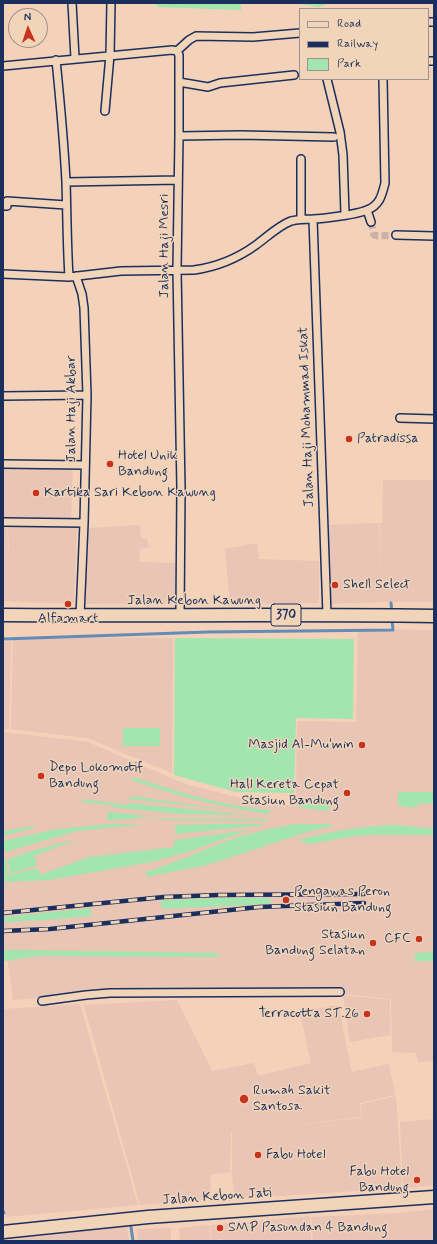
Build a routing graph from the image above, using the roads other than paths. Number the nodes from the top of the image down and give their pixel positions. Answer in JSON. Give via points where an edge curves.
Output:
{"nodes":[{"id":1,"x":72,"y":3,"type":"edge"},
{"id":2,"x":111,"y":3,"type":"edge"},
{"id":3,"x":299,"y":33,"type":"edge"},
{"id":4,"x":177,"y":51,"type":"junction"},
{"id":5,"x":110,"y":55,"type":"junction"},
{"id":6,"x":75,"y":58,"type":"junction"},
{"id":7,"x":56,"y":60,"type":"junction"},
{"id":8,"x":3,"y":66,"type":"edge"},
{"id":9,"x":294,"y":75,"type":"dead end"},
{"id":10,"x":327,"y":80,"type":"edge"},
{"id":11,"x":383,"y":80,"type":"edge"},
{"id":12,"x":179,"y":82,"type":"junction"},
{"id":13,"x":105,"y":111,"type":"dead end"},
{"id":14,"x":179,"y":136,"type":"junction"},
{"id":15,"x":334,"y":137,"type":"dead end"},
{"id":16,"x":301,"y":159,"type":"dead end"},
{"id":17,"x":178,"y":180,"type":"junction"},
{"id":18,"x":66,"y":182,"type":"junction"},
{"id":19,"x":66,"y":205,"type":"junction"},
{"id":20,"x":3,"y":206,"type":"edge"},
{"id":21,"x":367,"y":210,"type":"junction"},
{"id":22,"x":345,"y":214,"type":"junction"},
{"id":23,"x":301,"y":218,"type":"junction"},
{"id":24,"x":313,"y":219,"type":"junction"},
{"id":25,"x":371,"y":222,"type":"tunnel mouth"},
{"id":26,"x":396,"y":235,"type":"tunnel mouth"},
{"id":27,"x":434,"y":236,"type":"edge"},
{"id":28,"x":177,"y":270,"type":"junction"},
{"id":29,"x":3,"y":274,"type":"edge"},
{"id":30,"x":73,"y":276,"type":"junction"},
{"id":31,"x":87,"y":395,"type":"junction"},
{"id":32,"x":3,"y":396,"type":"edge"},
{"id":33,"x":400,"y":418,"type":"dead end"},
{"id":34,"x":434,"y":419,"type":"edge"},
{"id":35,"x":3,"y":464,"type":"edge"},
{"id":36,"x":86,"y":465,"type":"junction"},
{"id":37,"x":3,"y":522,"type":"edge"},
{"id":38,"x":84,"y":523,"type":"junction"},
{"id":39,"x":3,"y":615,"type":"edge"},
{"id":40,"x":327,"y":615,"type":"junction"},
{"id":41,"x":80,"y":616,"type":"junction"},
{"id":42,"x":180,"y":616,"type":"junction"},
{"id":43,"x":434,"y":616,"type":"edge"},
{"id":44,"x":340,"y":992,"type":"dead end"},
{"id":45,"x":42,"y":1001,"type":"dead end"},
{"id":46,"x":434,"y":1197,"type":"edge"},
{"id":47,"x":3,"y":1232,"type":"edge"}],
"edges":[{"from":1,"to":6,"type":"street"},
{"from":2,"to":5,"type":"street"},
{"from":3,"to":4,"type":"street","via":[[253,37],[196,36]]},
{"from":4,"to":5,"type":"street"},
{"from":4,"to":12,"type":"street","name":"Jalan Haji Mesri"},
{"from":5,"to":6,"type":"street"},
{"from":5,"to":13,"type":"street"},
{"from":6,"to":7,"type":"street"},
{"from":7,"to":8,"type":"street"},
{"from":7,"to":18,"type":"street","name":"Jalan Haji Akbar"},
{"from":9,"to":12,"type":"street","via":[[220,83],[208,87]]},
{"from":10,"to":22,"type":"street","via":[[340,132]]},
{"from":11,"to":21,"type":"street","via":[[384,183],[381,198]]},
{"from":12,"to":14,"type":"street","name":"Jalan Haji Mesri"},
{"from":14,"to":15,"type":"street"},
{"from":14,"to":17,"type":"street","name":"Jalan Haji Mesri"},
{"from":16,"to":23,"type":"street"},
{"from":17,"to":18,"type":"street"},
{"from":17,"to":28,"type":"street","name":"Jalan Haji Mesri"},
{"from":18,"to":19,"type":"street","name":"Jalan Haji Akbar"},
{"from":19,"to":20,"type":"street","via":[[7,201],[7,206]]},
{"from":19,"to":30,"type":"street","name":"Jalan Haji Akbar","via":[[67,244]]},
{"from":21,"to":22,"type":"street"},
{"from":21,"to":25,"type":"street"},
{"from":22,"to":24,"type":"street"},
{"from":23,"to":24,"type":"street"},
{"from":23,"to":28,"type":"street","via":[[283,225],[254,246],[220,264],[194,270]]},
{"from":24,"to":40,"type":"street","name":"Jalan Haji Mohammad Iskat"},
{"from":26,"to":27,"type":"street"},
{"from":28,"to":30,"type":"street","via":[[121,271]]},
{"from":28,"to":42,"type":"street","name":"Jalan Haji Mesri","via":[[181,489]]},
{"from":29,"to":30,"type":"street"},
{"from":30,"to":31,"type":"street","name":"Jalan Haji Akbar","via":[[82,294],[84,308]]},
{"from":31,"to":32,"type":"street"},
{"from":31,"to":36,"type":"street","name":"Jalan Haji Akbar"},
{"from":33,"to":34,"type":"street"},
{"from":35,"to":36,"type":"street"},
{"from":36,"to":38,"type":"street","name":"Jalan Haji Akbar"},
{"from":37,"to":38,"type":"street"},
{"from":38,"to":41,"type":"street","name":"Jalan Haji Akbar"},
{"from":39,"to":41,"type":"main road","name":"Jalan Kebon Kawung","number":"370"},
{"from":40,"to":42,"type":"main road","name":"Jalan Kebon Kawung","number":"370"},
{"from":40,"to":43,"type":"main road","name":"Jalan Kebon Kawung","number":"370"},
{"from":41,"to":42,"type":"main road","name":"Jalan Kebon Kawung","number":"370"},
{"from":44,"to":45,"type":"street","via":[[110,993]]},
{"from":46,"to":47,"type":"main road","name":"Jalan Kebon Jati","via":[[148,1217]]}]}
